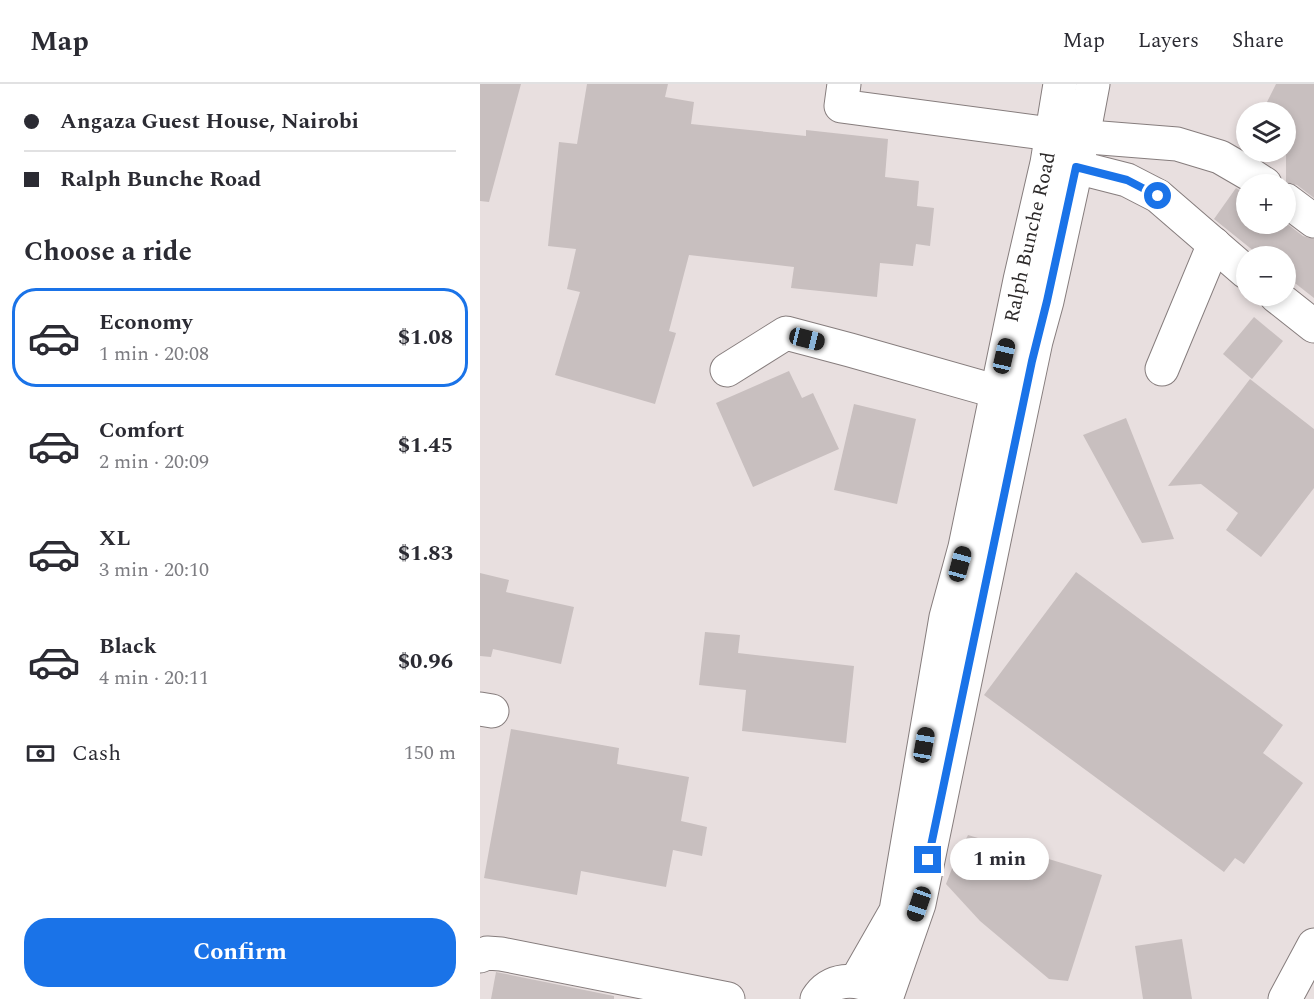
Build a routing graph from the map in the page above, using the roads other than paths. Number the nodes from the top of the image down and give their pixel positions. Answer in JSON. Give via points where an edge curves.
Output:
{"nodes":[{"id":1,"x":844,"y":84,"type":"edge"},
{"id":2,"x":1060,"y":84,"type":"edge"},
{"id":3,"x":1094,"y":84,"type":"edge"},
{"id":4,"x":1065,"y":150,"type":"junction"},
{"id":5,"x":1249,"y":174,"type":"edge"},
{"id":6,"x":1296,"y":208,"type":"edge"},
{"id":7,"x":1314,"y":221,"type":"edge"},
{"id":8,"x":1214,"y":244,"type":"junction"},
{"id":9,"x":1236,"y":263,"type":"edge"},
{"id":10,"x":1289,"y":306,"type":"edge"},
{"id":11,"x":1314,"y":326,"type":"edge"},
{"id":12,"x":1162,"y":369,"type":"dead end"},
{"id":13,"x":727,"y":370,"type":"dead end"},
{"id":14,"x":1010,"y":396,"type":"junction"},
{"id":15,"x":945,"y":616,"type":"junction"},
{"id":16,"x":978,"y":619,"type":"junction"},
{"id":17,"x":1314,"y":945,"type":"edge"},
{"id":18,"x":480,"y":956,"type":"edge"},
{"id":19,"x":856,"y":981,"type":"junction"},
{"id":20,"x":728,"y":999,"type":"edge"},
{"id":21,"x":817,"y":999,"type":"edge"},
{"id":22,"x":885,"y":999,"type":"edge"},
{"id":23,"x":1285,"y":999,"type":"edge"}],
"edges":[{"from":1,"to":4,"type":"street","via":[[841,106]]},
{"from":2,"to":4,"type":"street","name":"Ralph Bunche Road"},
{"from":3,"to":4,"type":"street","name":"Ralph Bunche Road"},
{"from":4,"to":5,"type":"street","via":[[1177,144],[1220,157]]},
{"from":4,"to":8,"type":"street","via":[[1158,196]]},
{"from":4,"to":14,"type":"street","name":"Ralph Bunche Road"},
{"from":6,"to":7,"type":"street"},
{"from":8,"to":9,"type":"street"},
{"from":8,"to":12,"type":"street"},
{"from":10,"to":11,"type":"street"},
{"from":13,"to":14,"type":"street","via":[[786,333]]},
{"from":14,"to":15,"type":"street","name":"Ralph Bunche Road"},
{"from":14,"to":16,"type":"street","name":"Ralph Bunche Road"},
{"from":15,"to":16,"type":"street"},
{"from":15,"to":19,"type":"street","name":"Ralph Bunche Road","via":[[896,911]]},
{"from":16,"to":22,"type":"street","name":"Ralph Bunche Road","via":[[919,904]]},
{"from":17,"to":23,"type":"street"},
{"from":18,"to":20,"type":"street","via":[[501,954]]},
{"from":19,"to":21,"type":"street","via":[[830,986]]},
{"from":19,"to":22,"type":"street","via":[[878,990]]}]}
